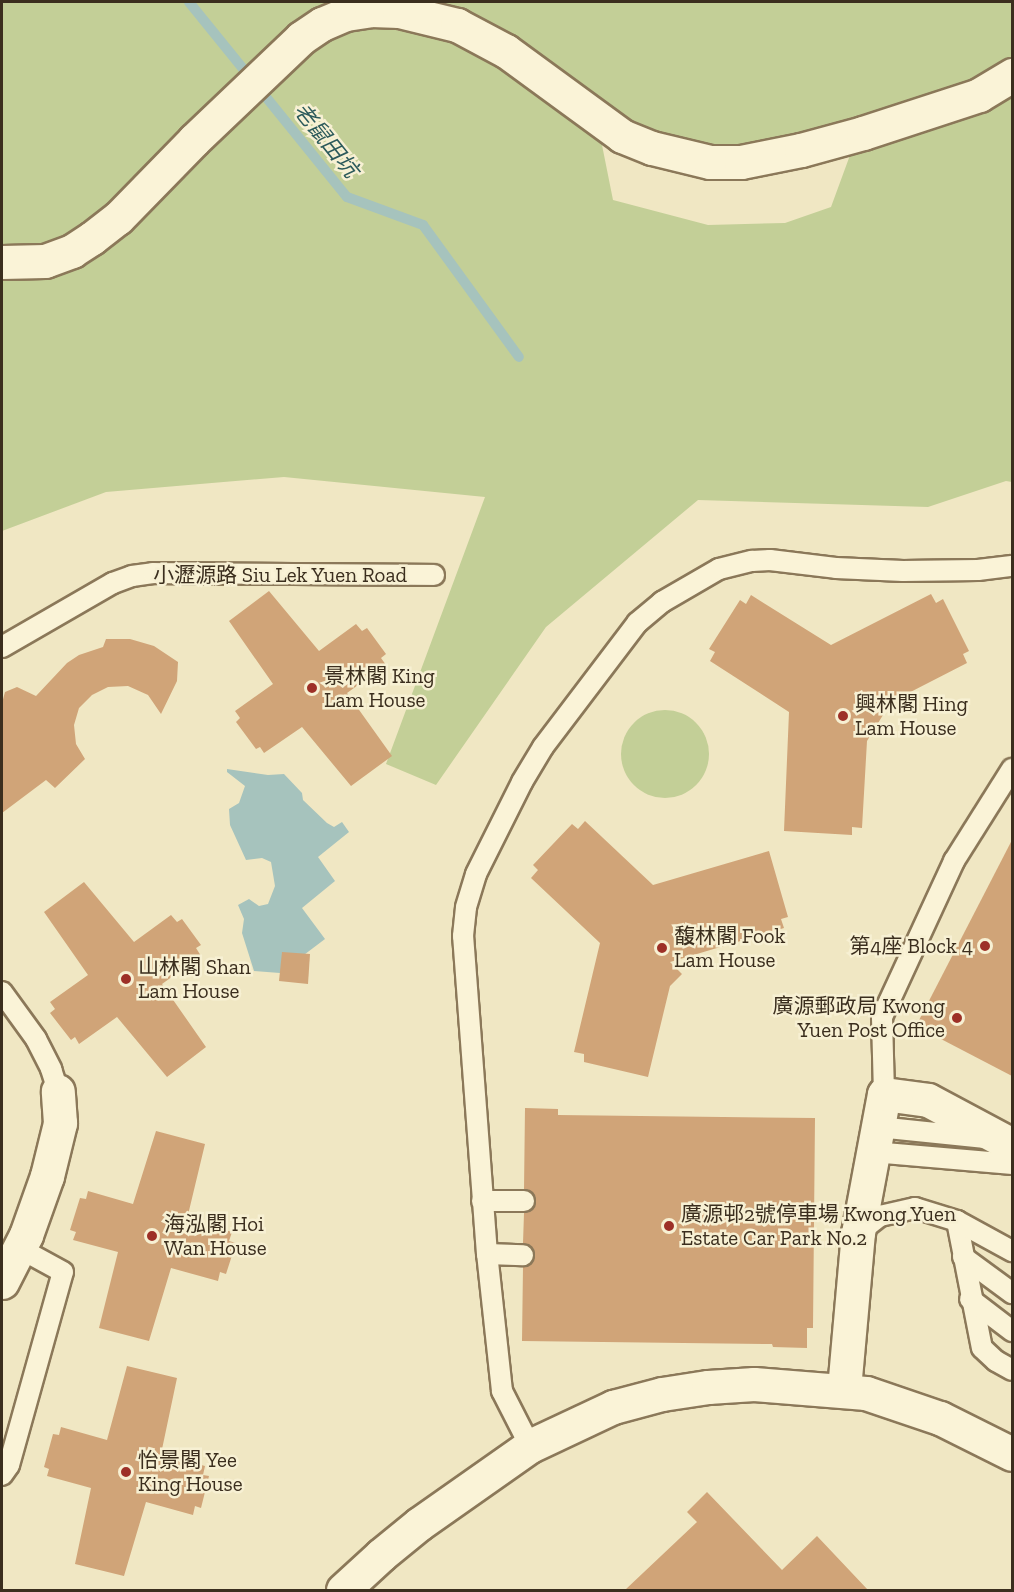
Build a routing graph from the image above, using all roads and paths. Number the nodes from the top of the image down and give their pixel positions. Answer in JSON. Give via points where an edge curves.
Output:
{"nodes":[{"id":1,"x":1012,"y":75,"type":"edge"},
{"id":2,"x":2,"y":262,"type":"edge"},
{"id":3,"x":1012,"y":566,"type":"edge"},
{"id":4,"x":434,"y":575,"type":"dead end"},
{"id":5,"x":2,"y":647,"type":"edge"},
{"id":6,"x":1012,"y":769,"type":"edge"},
{"id":7,"x":2,"y":992,"type":"edge"},
{"id":8,"x":58,"y":1091,"type":"joint"},
{"id":9,"x":884,"y":1094,"type":"junction"},
{"id":10,"x":876,"y":1140,"type":"junction"},
{"id":11,"x":1009,"y":1150,"type":"edge"},
{"id":12,"x":482,"y":1200,"type":"junction"},
{"id":13,"x":524,"y":1201,"type":"dead end"},
{"id":14,"x":957,"y":1221,"type":"junction"},
{"id":15,"x":858,"y":1233,"type":"junction"},
{"id":16,"x":19,"y":1248,"type":"junction"},
{"id":17,"x":1012,"y":1251,"type":"edge"},
{"id":18,"x":487,"y":1254,"type":"junction"},
{"id":19,"x":523,"y":1255,"type":"dead end"},
{"id":20,"x":963,"y":1257,"type":"junction"},
{"id":21,"x":2,"y":1282,"type":"edge"},
{"id":22,"x":1012,"y":1293,"type":"edge"},
{"id":23,"x":970,"y":1299,"type":"junction"},
{"id":24,"x":1012,"y":1331,"type":"edge"},
{"id":25,"x":1012,"y":1371,"type":"edge"},
{"id":26,"x":844,"y":1389,"type":"junction"},
{"id":27,"x":530,"y":1446,"type":"junction"},
{"id":28,"x":1012,"y":1454,"type":"edge"},
{"id":29,"x":2,"y":1475,"type":"edge"},
{"id":30,"x":344,"y":1590,"type":"edge"}],
"edges":[{"from":1,"to":2,"type":"street","via":[[979,95],[853,136],[741,162],[710,162],[652,148],[622,136],[506,51],[457,25],[399,11],[346,14],[301,38],[118,218],[92,238],[45,261]]},
{"from":3,"to":12,"type":"lane","via":[[903,571],[752,561],[702,577],[656,606],[638,623],[531,766],[495,833],[466,907],[464,953]]},
{"from":4,"to":5,"type":"lane","name":"小瀝源路 Siu Lek Yuen Road","via":[[132,576]]},
{"from":6,"to":9,"type":"lane","via":[[954,861],[882,1017]]},
{"from":7,"to":8,"type":"lane","via":[[36,1038]]},
{"from":8,"to":16,"type":"street","via":[[60,1123],[55,1150]]},
{"from":9,"to":10,"type":"street"},
{"from":9,"to":11,"type":"street","via":[[928,1100]]},
{"from":10,"to":11,"type":"lane"},
{"from":10,"to":11,"type":"lane"},
{"from":10,"to":15,"type":"street"},
{"from":12,"to":13,"type":"lane"},
{"from":12,"to":18,"type":"lane"},
{"from":14,"to":15,"type":"lane","via":[[915,1208],[880,1216]]},
{"from":14,"to":17,"type":"lane"},
{"from":14,"to":20,"type":"lane"},
{"from":15,"to":26,"type":"street"},
{"from":16,"to":21,"type":"street"},
{"from":16,"to":29,"type":"lane","via":[[63,1272],[9,1465]]},
{"from":18,"to":19,"type":"lane"},
{"from":18,"to":27,"type":"lane","via":[[502,1391]]},
{"from":20,"to":22,"type":"lane"},
{"from":20,"to":23,"type":"lane"},
{"from":23,"to":24,"type":"lane"},
{"from":23,"to":25,"type":"lane","via":[[982,1348]]},
{"from":26,"to":27,"type":"street","via":[[754,1384],[662,1394],[613,1407]]},
{"from":26,"to":28,"type":"street","via":[[932,1415]]},
{"from":27,"to":30,"type":"street","via":[[419,1524]]}]}
